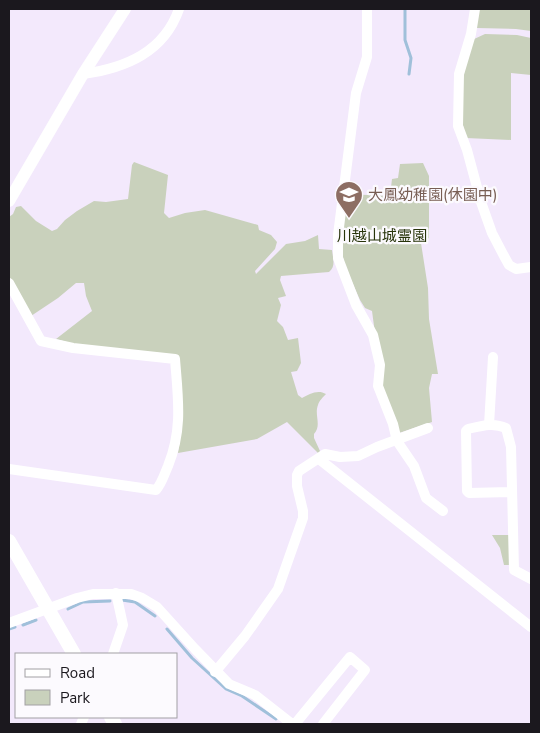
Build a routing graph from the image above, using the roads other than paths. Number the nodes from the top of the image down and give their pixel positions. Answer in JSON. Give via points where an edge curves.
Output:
{"nodes":[{"id":1,"x":125,"y":9,"type":"edge"},
{"id":2,"x":180,"y":9,"type":"edge"},
{"id":3,"x":367,"y":9,"type":"edge"},
{"id":4,"x":475,"y":9,"type":"edge"},
{"id":5,"x":84,"y":74,"type":"junction"},
{"id":6,"x":9,"y":201,"type":"edge"},
{"id":7,"x":531,"y":267,"type":"edge"},
{"id":8,"x":9,"y":283,"type":"edge"},
{"id":9,"x":493,"y":357,"type":"dead end"},
{"id":10,"x":489,"y":425,"type":"junction"},
{"id":11,"x":428,"y":428,"type":"dead end"},
{"id":12,"x":397,"y":441,"type":"junction"},
{"id":13,"x":318,"y":459,"type":"junction"},
{"id":14,"x":9,"y":469,"type":"edge"},
{"id":15,"x":511,"y":492,"type":"junction"},
{"id":16,"x":444,"y":511,"type":"dead end"},
{"id":17,"x":9,"y":541,"type":"edge"},
{"id":18,"x":531,"y":579,"type":"edge"},
{"id":19,"x":116,"y":593,"type":"junction"},
{"id":20,"x":49,"y":608,"type":"junction"},
{"id":21,"x":9,"y":623,"type":"edge"},
{"id":22,"x":531,"y":627,"type":"edge"},
{"id":23,"x":73,"y":653,"type":"edge"},
{"id":24,"x":113,"y":653,"type":"edge"},
{"id":25,"x":216,"y":672,"type":"junction"},
{"id":26,"x":287,"y":723,"type":"edge"},
{"id":27,"x":323,"y":724,"type":"edge"}],
"edges":[{"from":1,"to":5,"type":"street"},
{"from":2,"to":5,"type":"street","via":[[155,47],[119,66]]},
{"from":3,"to":12,"type":"street","via":[[368,57],[356,93],[337,249],[356,306],[373,335],[380,366],[378,386]]},
{"from":4,"to":7,"type":"street","via":[[459,74],[458,126],[492,233],[510,265],[516,269]]},
{"from":5,"to":6,"type":"street"},
{"from":8,"to":14,"type":"street","via":[[40,341],[73,348],[175,359],[179,415],[171,458],[156,490]]},
{"from":9,"to":10,"type":"street"},
{"from":10,"to":15,"type":"street","via":[[506,428],[510,437]]},
{"from":10,"to":15,"type":"street","via":[[466,430],[467,491]]},
{"from":11,"to":12,"type":"street"},
{"from":12,"to":13,"type":"street","via":[[358,456],[340,458],[325,454]]},
{"from":12,"to":16,"type":"street","via":[[414,466],[426,498]]},
{"from":13,"to":22,"type":"street"},
{"from":13,"to":25,"type":"street","via":[[297,475],[303,518],[278,589]]},
{"from":15,"to":18,"type":"street","via":[[514,570]]},
{"from":17,"to":20,"type":"main road"},
{"from":19,"to":20,"type":"street","via":[[92,594]]},
{"from":19,"to":24,"type":"street","via":[[123,625]]},
{"from":19,"to":25,"type":"street","via":[[142,598],[157,608]]},
{"from":20,"to":21,"type":"street"},
{"from":20,"to":23,"type":"main road"},
{"from":25,"to":26,"type":"street","via":[[229,684],[255,695]]},
{"from":26,"to":27,"type":"street","via":[[350,657],[365,670]]}]}
